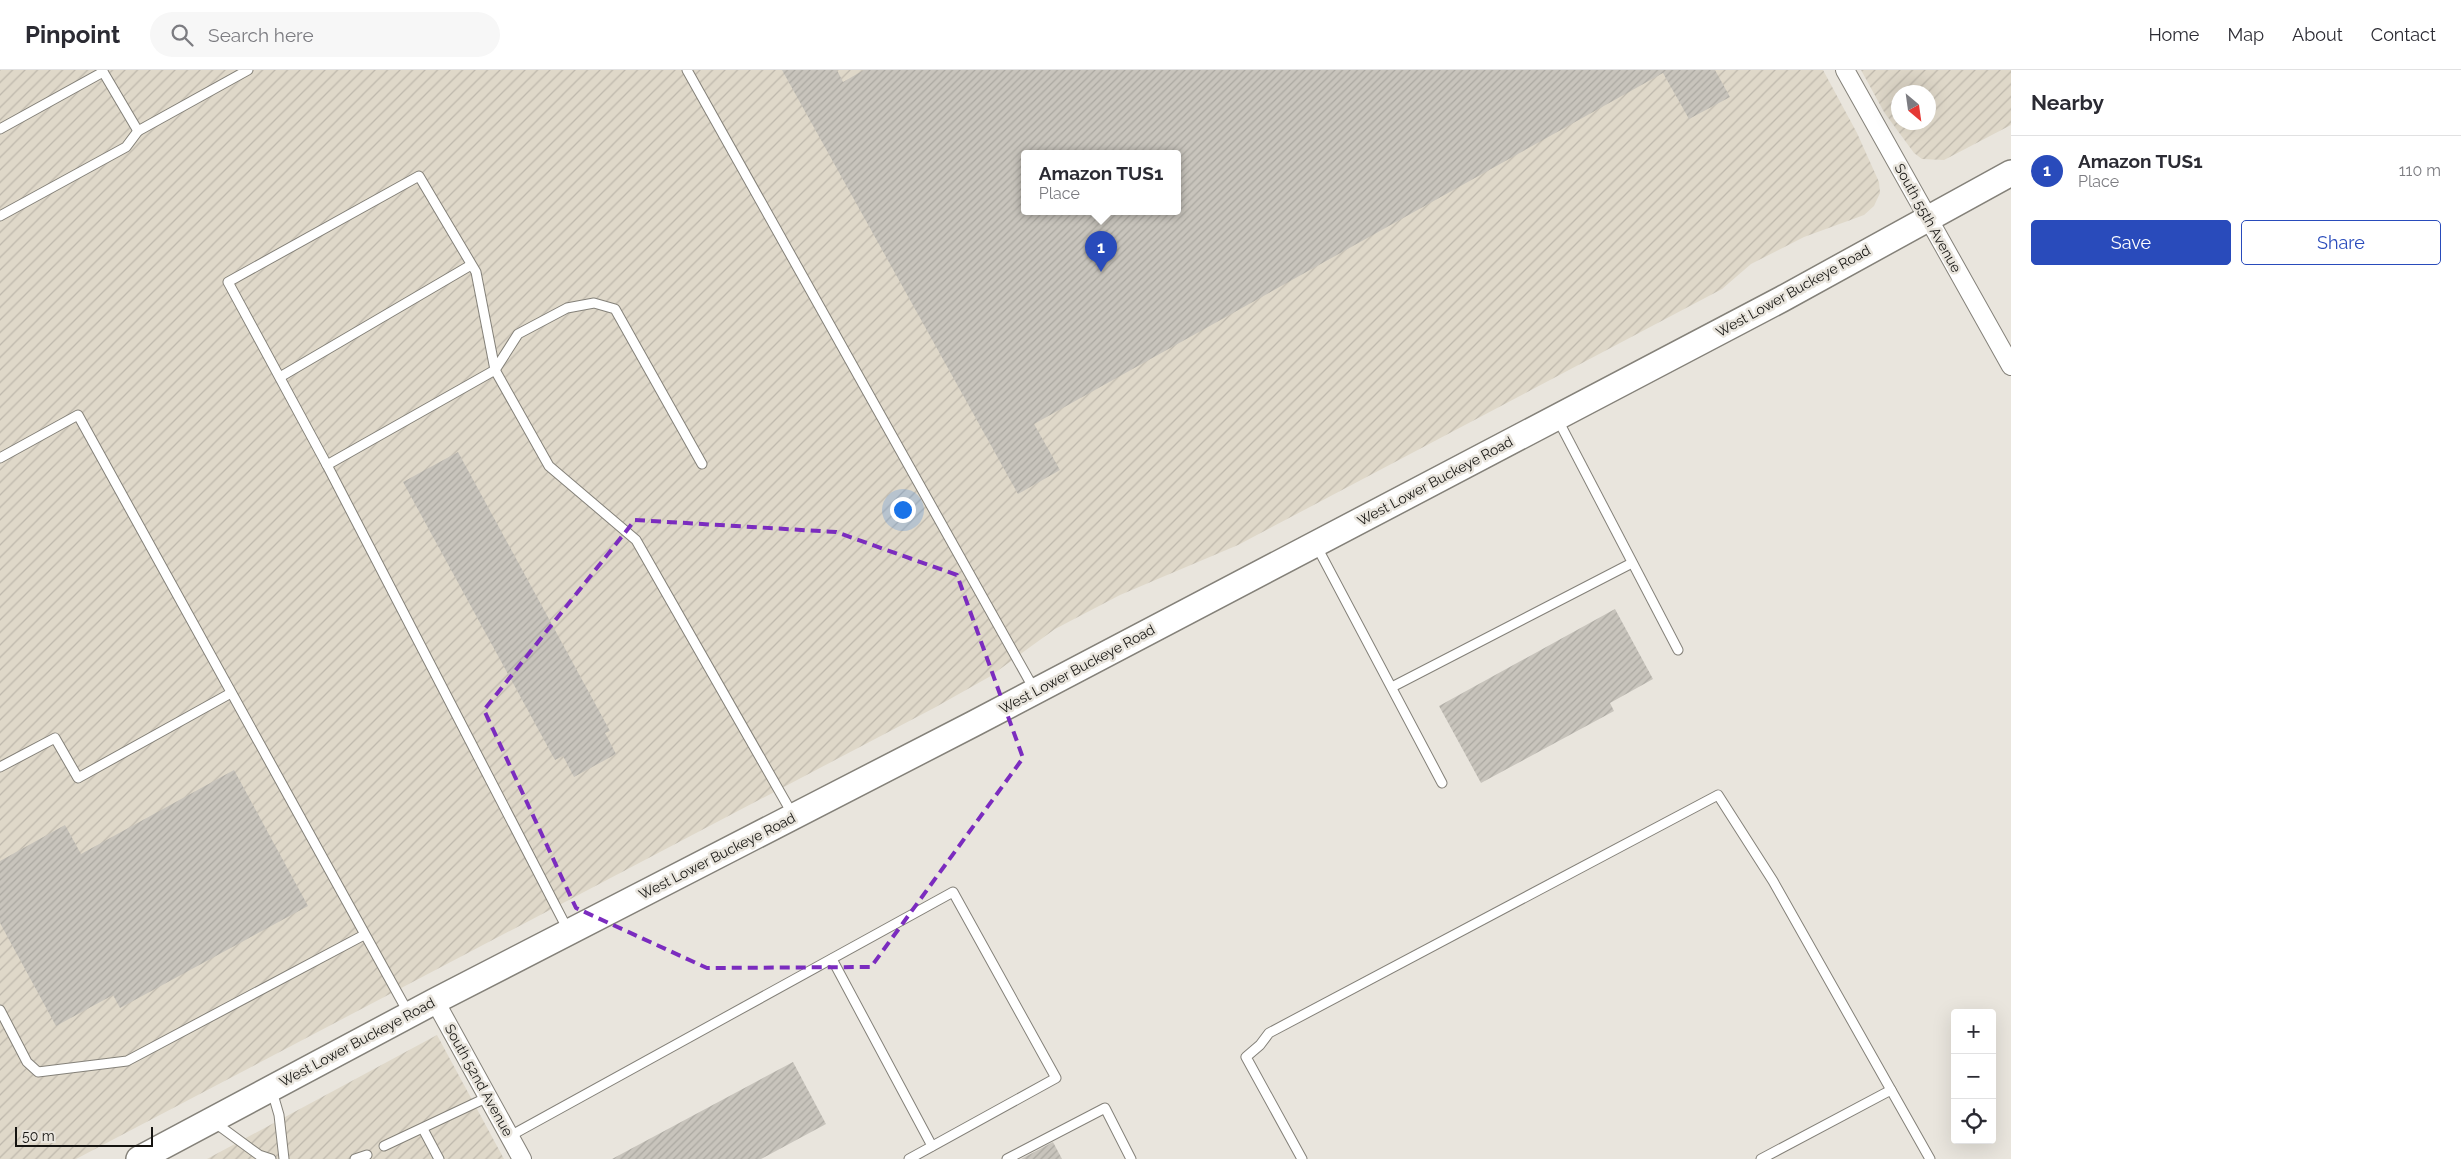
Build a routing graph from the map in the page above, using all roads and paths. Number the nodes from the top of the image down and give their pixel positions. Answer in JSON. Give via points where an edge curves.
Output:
{"nodes":[{"id":1,"x":248,"y":70,"type":"edge"},
{"id":2,"x":687,"y":70,"type":"edge"},
{"id":3,"x":1845,"y":70,"type":"edge"},
{"id":4,"x":103,"y":71,"type":"edge"},
{"id":5,"x":0,"y":129,"type":"edge"},
{"id":6,"x":138,"y":131,"type":"junction"},
{"id":7,"x":2011,"y":173,"type":"edge"},
{"id":8,"x":0,"y":216,"type":"edge"},
{"id":9,"x":1928,"y":217,"type":"junction"},
{"id":10,"x":472,"y":265,"type":"junction"},
{"id":11,"x":2011,"y":366,"type":"edge"},
{"id":12,"x":495,"y":370,"type":"junction"},
{"id":13,"x":280,"y":377,"type":"junction"},
{"id":14,"x":1556,"y":417,"type":"junction"},
{"id":15,"x":0,"y":458,"type":"edge"},
{"id":16,"x":702,"y":464,"type":"dead end"},
{"id":17,"x":327,"y":465,"type":"junction"},
{"id":18,"x":1315,"y":544,"type":"junction"},
{"id":19,"x":1632,"y":563,"type":"junction"},
{"id":20,"x":1678,"y":650,"type":"dead end"},
{"id":21,"x":1392,"y":687,"type":"junction"},
{"id":22,"x":1035,"y":691,"type":"junction"},
{"id":23,"x":231,"y":693,"type":"junction"},
{"id":24,"x":0,"y":767,"type":"edge"},
{"id":25,"x":1442,"y":783,"type":"dead end"},
{"id":26,"x":794,"y":816,"type":"junction"},
{"id":27,"x":569,"y":932,"type":"junction"},
{"id":28,"x":364,"y":934,"type":"junction"},
{"id":29,"x":832,"y":959,"type":"junction"},
{"id":30,"x":435,"y":1001,"type":"junction"},
{"id":31,"x":0,"y":1010,"type":"edge"},
{"id":32,"x":409,"y":1014,"type":"junction"},
{"id":33,"x":271,"y":1088,"type":"junction"},
{"id":34,"x":1891,"y":1090,"type":"junction"},
{"id":35,"x":488,"y":1097,"type":"junction"},
{"id":36,"x":212,"y":1120,"type":"junction"},
{"id":37,"x":423,"y":1129,"type":"junction"},
{"id":38,"x":510,"y":1136,"type":"junction"},
{"id":39,"x":384,"y":1146,"type":"dead end"},
{"id":40,"x":932,"y":1146,"type":"junction"},
{"id":41,"x":367,"y":1155,"type":"dead end"},
{"id":42,"x":138,"y":1159,"type":"edge"},
{"id":43,"x":271,"y":1159,"type":"edge"},
{"id":44,"x":284,"y":1159,"type":"edge"},
{"id":45,"x":355,"y":1159,"type":"edge"},
{"id":46,"x":439,"y":1159,"type":"edge"},
{"id":47,"x":522,"y":1159,"type":"edge"},
{"id":48,"x":909,"y":1159,"type":"edge"},
{"id":49,"x":1007,"y":1159,"type":"edge"},
{"id":50,"x":1132,"y":1159,"type":"edge"},
{"id":51,"x":1302,"y":1159,"type":"edge"},
{"id":52,"x":1761,"y":1159,"type":"edge"},
{"id":53,"x":1930,"y":1159,"type":"edge"}],
"edges":[{"from":1,"to":6,"type":"lane"},
{"from":2,"to":22,"type":"lane"},
{"from":3,"to":9,"type":"street","name":"South 55th Avenue"},
{"from":4,"to":5,"type":"lane"},
{"from":4,"to":6,"type":"lane"},
{"from":6,"to":8,"type":"lane","via":[[126,147]]},
{"from":7,"to":9,"type":"main road","name":"West Lower Buckeye Road"},
{"from":9,"to":11,"type":"street","name":"South 55th Avenue"},
{"from":9,"to":14,"type":"main road","name":"West Lower Buckeye Road"},
{"from":10,"to":12,"type":"lane"},
{"from":10,"to":13,"type":"lane"},
{"from":10,"to":13,"type":"lane","via":[[419,176],[228,282]]},
{"from":12,"to":16,"type":"lane","via":[[518,334],[567,308],[594,303],[615,309]]},
{"from":12,"to":17,"type":"lane"},
{"from":12,"to":26,"type":"lane","via":[[549,466],[636,540]]},
{"from":13,"to":17,"type":"lane"},
{"from":14,"to":18,"type":"main road","name":"West Lower Buckeye Road"},
{"from":14,"to":19,"type":"lane"},
{"from":15,"to":23,"type":"lane","via":[[78,416]]},
{"from":17,"to":27,"type":"lane"},
{"from":18,"to":21,"type":"lane"},
{"from":18,"to":22,"type":"main road","name":"West Lower Buckeye Road"},
{"from":19,"to":20,"type":"lane"},
{"from":19,"to":21,"type":"lane"},
{"from":21,"to":25,"type":"lane"},
{"from":22,"to":26,"type":"main road","name":"West Lower Buckeye Road"},
{"from":23,"to":24,"type":"lane","via":[[78,778],[55,738]]},
{"from":23,"to":28,"type":"lane"},
{"from":26,"to":27,"type":"main road","name":"West Lower Buckeye Road"},
{"from":27,"to":30,"type":"main road","name":"West Lower Buckeye Road"},
{"from":28,"to":31,"type":"lane","via":[[127,1061],[38,1072],[27,1062]]},
{"from":28,"to":32,"type":"lane"},
{"from":29,"to":38,"type":"lane"},
{"from":29,"to":40,"type":"lane"},
{"from":29,"to":40,"type":"lane","via":[[953,892],[1056,1078]]},
{"from":30,"to":32,"type":"main road","name":"West Lower Buckeye Road"},
{"from":30,"to":35,"type":"street","name":"South 52nd Avenue"},
{"from":32,"to":33,"type":"main road","name":"West Lower Buckeye Road"},
{"from":33,"to":36,"type":"main road","name":"West Lower Buckeye Road"},
{"from":33,"to":44,"type":"lane","via":[[279,1115]]},
{"from":34,"to":51,"type":"lane","via":[[1773,881],[1718,795],[1269,1033],[1246,1057]]},
{"from":34,"to":52,"type":"lane"},
{"from":34,"to":53,"type":"lane"},
{"from":35,"to":37,"type":"lane"},
{"from":35,"to":38,"type":"street","name":"South 52nd Avenue"},
{"from":36,"to":42,"type":"main road","name":"West Lower Buckeye Road"},
{"from":36,"to":43,"type":"lane","via":[[260,1155]]},
{"from":37,"to":39,"type":"lane"},
{"from":37,"to":46,"type":"lane"},
{"from":38,"to":47,"type":"street","name":"South 52nd Avenue"},
{"from":40,"to":48,"type":"lane"},
{"from":41,"to":45,"type":"lane"},
{"from":49,"to":50,"type":"lane","via":[[1105,1108]]}]}
